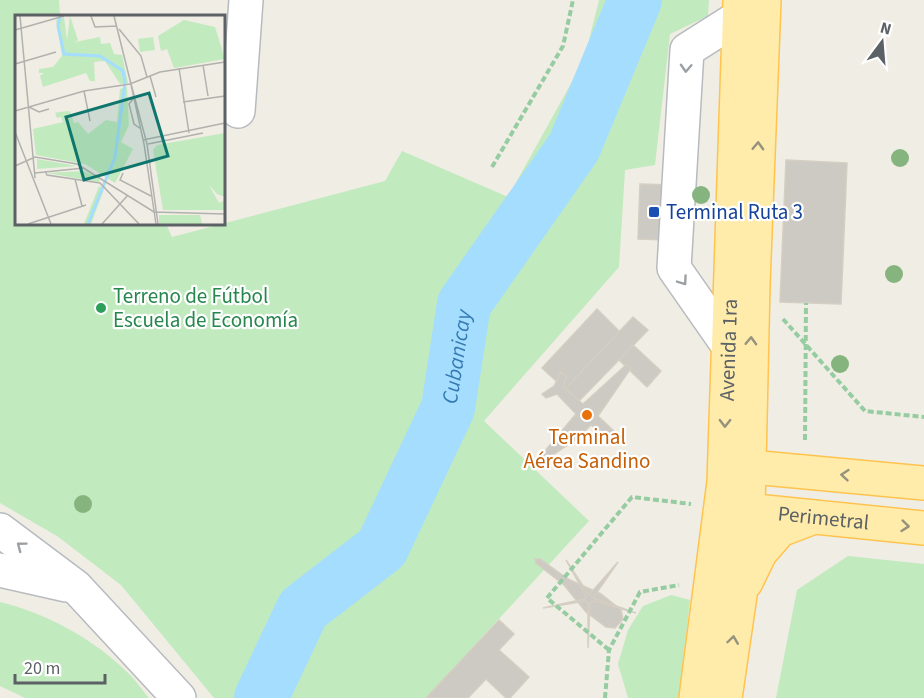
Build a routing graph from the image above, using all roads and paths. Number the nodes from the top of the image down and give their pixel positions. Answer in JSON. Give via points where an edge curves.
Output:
{"nodes":[{"id":1,"x":246,"y":0,"type":"edge"},
{"id":2,"x":573,"y":0,"type":"edge"},
{"id":3,"x":748,"y":6,"type":"edge"},
{"id":4,"x":238,"y":111,"type":"dead end"},
{"id":5,"x":492,"y":167,"type":"dead end"},
{"id":6,"x":753,"y":284,"type":"junction"},
{"id":7,"x":806,"y":303,"type":"dead end"},
{"id":8,"x":727,"y":344,"type":"junction"},
{"id":9,"x":806,"y":345,"type":"junction"},
{"id":10,"x":750,"y":375,"type":"junction"},
{"id":11,"x":924,"y":417,"type":"edge"},
{"id":12,"x":737,"y":465,"type":"junction"},
{"id":13,"x":801,"y":471,"type":"junction"},
{"id":14,"x":924,"y":483,"type":"edge"},
{"id":15,"x":735,"y":508,"type":"junction"},
{"id":16,"x":814,"y":517,"type":"junction"},
{"id":17,"x":924,"y":528,"type":"edge"},
{"id":18,"x":0,"y":530,"type":"edge"},
{"id":19,"x":0,"y":570,"type":"edge"},
{"id":20,"x":76,"y":587,"type":"junction"},
{"id":21,"x":726,"y":587,"type":"junction"},
{"id":22,"x":609,"y":650,"type":"junction"},
{"id":23,"x":179,"y":698,"type":"edge"},
{"id":24,"x":605,"y":698,"type":"edge"},
{"id":25,"x":696,"y":698,"type":"edge"},
{"id":26,"x":725,"y":698,"type":"edge"}],
"edges":[{"from":1,"to":4,"type":"street"},
{"from":2,"to":5,"type":"path","via":[[563,46]]},
{"from":6,"to":3,"type":"main road","name":"Avenida 1ra","one_way":true},
{"from":3,"to":8,"type":"main road","name":"Avenida 1ra"},
{"from":3,"to":8,"type":"street","one_way":true,"via":[[687,50],[674,268]]},
{"from":6,"to":9,"type":"path"},
{"from":10,"to":6,"type":"main road","name":"Avenida 1ra","one_way":true},
{"from":7,"to":9,"type":"path"},
{"from":8,"to":12,"type":"main road","name":"Avenida 1ra","one_way":true},
{"from":9,"to":11,"type":"path","via":[[865,411]]},
{"from":9,"to":13,"type":"path"},
{"from":10,"to":12,"type":"main road","name":"Avenida 1ra"},
{"from":10,"to":13,"type":"main road","via":[[767,437]]},
{"from":12,"to":13,"type":"main road","name":"Perimetral"},
{"from":12,"to":15,"type":"main road","name":"Avenida 1ra"},
{"from":14,"to":13,"type":"main road","name":"Perimetral","one_way":true},
{"from":15,"to":16,"type":"main road","name":"Perimetral"},
{"from":15,"to":21,"type":"main road","name":"Avenida 1ra"},
{"from":15,"to":22,"type":"path","via":[[632,497],[547,598]]},
{"from":16,"to":17,"type":"main road","name":"Perimetral","one_way":true},
{"from":16,"to":21,"type":"main road","via":[[780,530]]},
{"from":20,"to":18,"type":"street","one_way":true},
{"from":19,"to":20,"type":"street"},
{"from":20,"to":23,"type":"street"},
{"from":21,"to":22,"type":"path","via":[[640,592]]},
{"from":21,"to":25,"type":"main road","name":"Avenida 1ra"},
{"from":26,"to":21,"type":"main road","name":"Avenida 1ra","one_way":true},
{"from":22,"to":24,"type":"path"}]}
